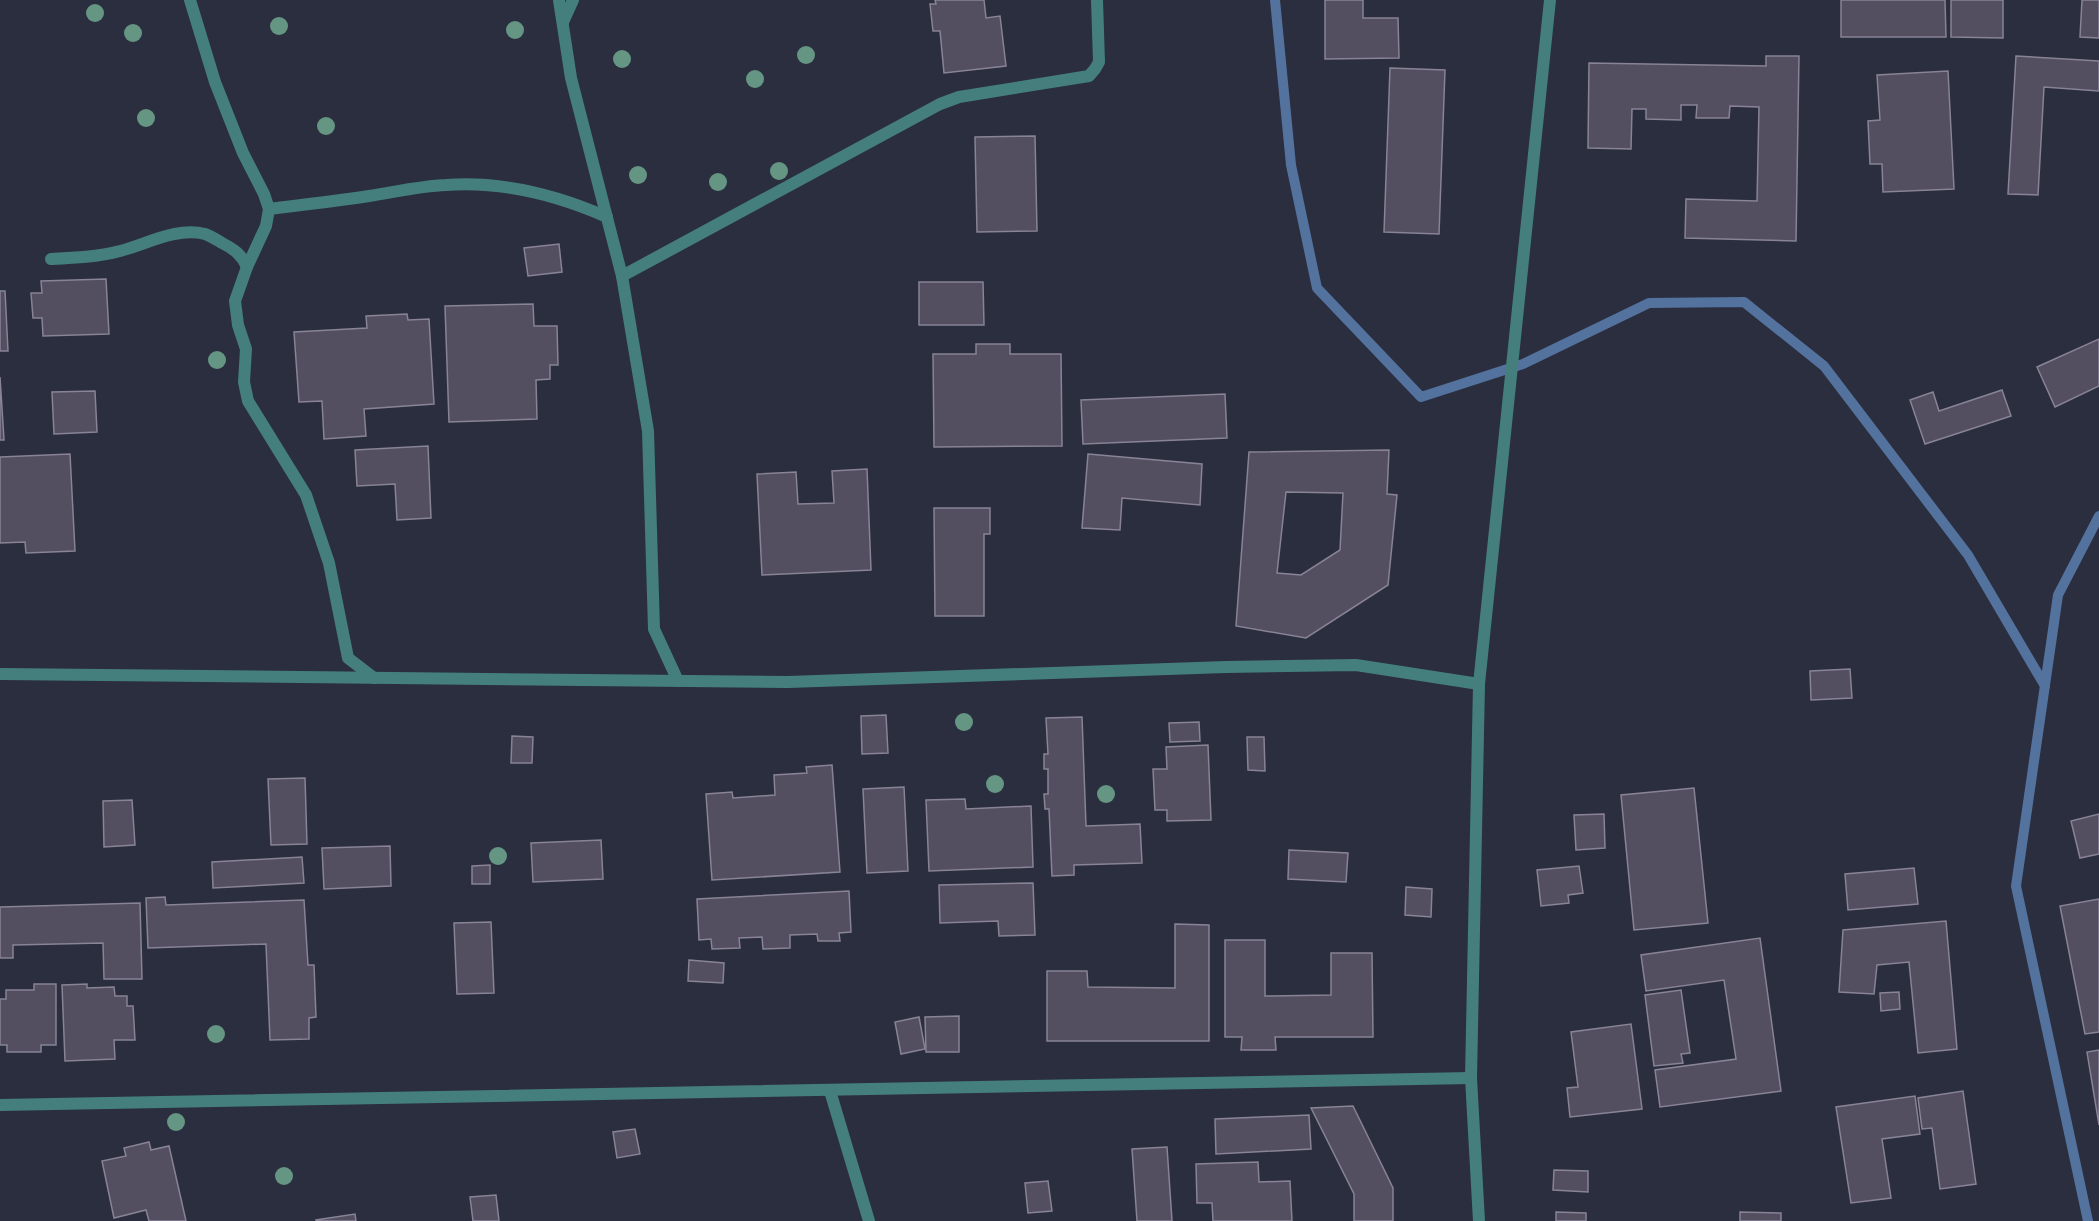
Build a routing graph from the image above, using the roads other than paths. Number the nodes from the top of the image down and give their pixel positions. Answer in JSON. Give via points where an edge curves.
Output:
{"nodes":[{"id":1,"x":190,"y":0,"type":"edge"},
{"id":2,"x":558,"y":0,"type":"edge"},
{"id":3,"x":573,"y":0,"type":"edge"},
{"id":4,"x":1097,"y":0,"type":"edge"},
{"id":5,"x":1550,"y":0,"type":"edge"},
{"id":6,"x":562,"y":23,"type":"junction"},
{"id":7,"x":269,"y":209,"type":"junction"},
{"id":8,"x":607,"y":217,"type":"junction"},
{"id":9,"x":51,"y":260,"type":"dead end"},
{"id":10,"x":247,"y":267,"type":"junction"},
{"id":11,"x":622,"y":276,"type":"junction"},
{"id":12,"x":0,"y":674,"type":"edge"},
{"id":13,"x":374,"y":678,"type":"junction"},
{"id":14,"x":678,"y":681,"type":"junction"},
{"id":15,"x":1479,"y":684,"type":"junction"},
{"id":16,"x":1471,"y":1078,"type":"junction"},
{"id":17,"x":830,"y":1091,"type":"junction"},
{"id":18,"x":0,"y":1106,"type":"edge"},
{"id":19,"x":869,"y":1221,"type":"edge"},
{"id":20,"x":1479,"y":1221,"type":"edge"}],
"edges":[{"from":1,"to":7,"type":"street","via":[[215,82]]},
{"from":2,"to":6,"type":"street"},
{"from":3,"to":6,"type":"street"},
{"from":4,"to":11,"type":"street","via":[[1099,62],[1089,76],[959,97],[940,104]]},
{"from":5,"to":15,"type":"street"},
{"from":6,"to":8,"type":"street","via":[[571,78]]},
{"from":7,"to":8,"type":"street","via":[[446,184],[478,184],[547,196]]},
{"from":7,"to":10,"type":"street","via":[[266,226]]},
{"from":8,"to":11,"type":"street"},
{"from":9,"to":10,"type":"street","via":[[97,256],[156,239],[205,234],[243,256]]},
{"from":10,"to":13,"type":"street","via":[[235,301],[246,350],[244,382],[248,401],[306,495],[329,563],[348,658]]},
{"from":11,"to":14,"type":"street","via":[[648,431],[654,629]]},
{"from":12,"to":13,"type":"street"},
{"from":13,"to":14,"type":"street"},
{"from":14,"to":15,"type":"street","via":[[788,682],[1356,664]]},
{"from":15,"to":16,"type":"street"},
{"from":16,"to":17,"type":"street"},
{"from":16,"to":20,"type":"street"},
{"from":17,"to":18,"type":"street"},
{"from":17,"to":19,"type":"street"}]}
